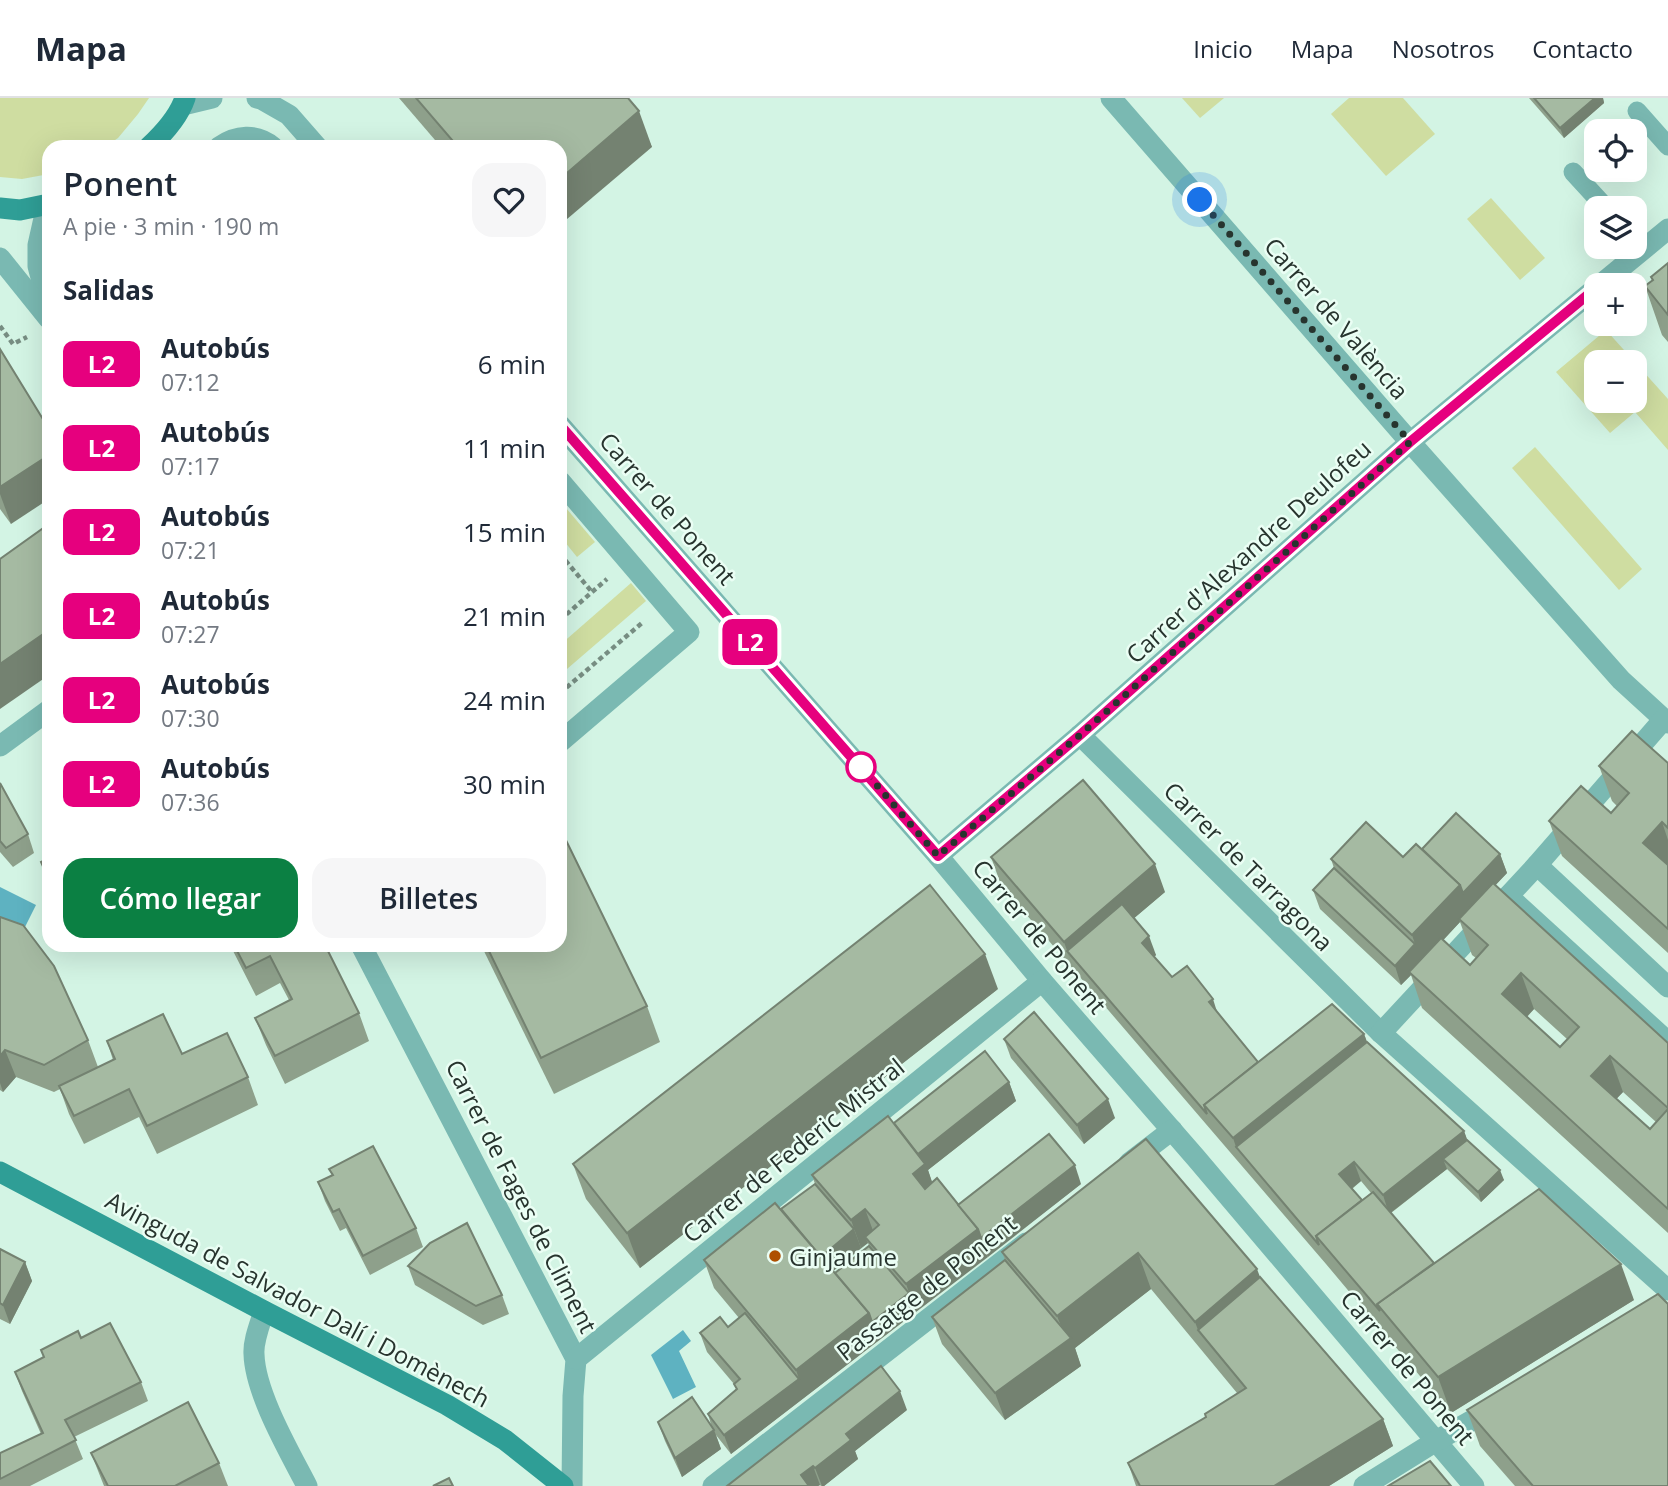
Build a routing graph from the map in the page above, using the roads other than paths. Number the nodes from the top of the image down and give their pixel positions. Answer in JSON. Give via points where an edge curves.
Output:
{"nodes":[{"id":1,"x":212,"y":98,"type":"edge"},
{"id":2,"x":257,"y":98,"type":"edge"},
{"id":3,"x":1111,"y":98,"type":"edge"},
{"id":4,"x":184,"y":101,"type":"edge"},
{"id":5,"x":1637,"y":111,"type":"dead end"},
{"id":6,"x":156,"y":140,"type":"edge"},
{"id":7,"x":230,"y":140,"type":"edge"},
{"id":8,"x":261,"y":140,"type":"edge"},
{"id":9,"x":311,"y":140,"type":"edge"},
{"id":10,"x":1668,"y":146,"type":"edge"},
{"id":11,"x":1573,"y":172,"type":"dead end"},
{"id":12,"x":1594,"y":196,"type":"edge"},
{"id":13,"x":42,"y":205,"type":"edge"},
{"id":14,"x":0,"y":208,"type":"edge"},
{"id":15,"x":42,"y":229,"type":"edge"},
{"id":16,"x":1668,"y":229,"type":"edge"},
{"id":17,"x":1647,"y":240,"type":"edge"},
{"id":18,"x":0,"y":258,"type":"edge"},
{"id":19,"x":1625,"y":259,"type":"edge"},
{"id":20,"x":1611,"y":273,"type":"edge"},
{"id":21,"x":42,"y":281,"type":"edge"},
{"id":22,"x":1584,"y":299,"type":"edge"},
{"id":23,"x":42,"y":310,"type":"edge"},
{"id":24,"x":567,"y":433,"type":"edge"},
{"id":25,"x":1410,"y":442,"type":"junction"},
{"id":26,"x":567,"y":489,"type":"edge"},
{"id":27,"x":42,"y":715,"type":"edge"},
{"id":28,"x":1666,"y":721,"type":"edge"},
{"id":29,"x":1080,"y":735,"type":"junction"},
{"id":30,"x":567,"y":736,"type":"edge"},
{"id":31,"x":0,"y":746,"type":"edge"},
{"id":32,"x":938,"y":856,"type":"junction"},
{"id":33,"x":1537,"y":865,"type":"junction"},
{"id":34,"x":1508,"y":896,"type":"junction"},
{"id":35,"x":365,"y":952,"type":"edge"},
{"id":36,"x":1042,"y":981,"type":"junction"},
{"id":37,"x":1668,"y":987,"type":"edge"},
{"id":38,"x":1381,"y":1033,"type":"junction"},
{"id":39,"x":1668,"y":1042,"type":"edge"},
{"id":40,"x":1172,"y":1130,"type":"junction"},
{"id":41,"x":0,"y":1172,"type":"edge"},
{"id":42,"x":1115,"y":1174,"type":"edge"},
{"id":43,"x":1039,"y":1233,"type":"edge"},
{"id":44,"x":1668,"y":1290,"type":"edge"},
{"id":45,"x":264,"y":1311,"type":"junction"},
{"id":46,"x":576,"y":1359,"type":"junction"},
{"id":47,"x":1508,"y":1399,"type":"edge"},
{"id":48,"x":1436,"y":1441,"type":"junction"},
{"id":49,"x":307,"y":1486,"type":"edge"},
{"id":50,"x":564,"y":1486,"type":"edge"},
{"id":51,"x":572,"y":1486,"type":"edge"},
{"id":52,"x":713,"y":1486,"type":"edge"},
{"id":53,"x":1364,"y":1486,"type":"edge"},
{"id":54,"x":1474,"y":1486,"type":"edge"}],
"edges":[{"from":1,"to":4,"type":"street"},
{"from":2,"to":9,"type":"street","via":[[289,115]]},
{"from":3,"to":25,"type":"street","name":"Carrer de València"},
{"from":4,"to":6,"type":"main road"},
{"from":5,"to":10,"type":"lane"},
{"from":7,"to":8,"type":"street","via":[[245,136]]},
{"from":11,"to":12,"type":"lane"},
{"from":13,"to":14,"type":"main road"},
{"from":15,"to":21,"type":"street","via":[[38,266]]},
{"from":16,"to":17,"type":"street","name":"Carrer d'Alexandre Deulofeu"},
{"from":18,"to":23,"type":"street"},
{"from":19,"to":20,"type":"street","name":"Carrer d'Alexandre Deulofeu"},
{"from":22,"to":25,"type":"street","name":"Carrer d'Alexandre Deulofeu"},
{"from":24,"to":32,"type":"street","name":"Carrer de Ponent"},
{"from":25,"to":28,"type":"street","name":"Carrer de València","via":[[1621,680]]},
{"from":25,"to":29,"type":"street","name":"Carrer d'Alexandre Deulofeu"},
{"from":26,"to":30,"type":"street","via":[[689,632]]},
{"from":27,"to":31,"type":"street"},
{"from":28,"to":33,"type":"street"},
{"from":29,"to":32,"type":"street","name":"Carrer d'Alexandre Deulofeu"},
{"from":29,"to":38,"type":"street","name":"Carrer de Tarragona"},
{"from":32,"to":36,"type":"street","name":"Carrer de Ponent"},
{"from":33,"to":34,"type":"street"},
{"from":33,"to":37,"type":"street"},
{"from":34,"to":38,"type":"street"},
{"from":34,"to":39,"type":"street"},
{"from":35,"to":46,"type":"street","name":"Carrer de Fages de Climent"},
{"from":36,"to":40,"type":"street","name":"Carrer de Ponent"},
{"from":36,"to":46,"type":"street","name":"Carrer de Federic Mistral"},
{"from":38,"to":44,"type":"street","name":"Carrer de Tarragona"},
{"from":40,"to":42,"type":"street"},
{"from":40,"to":48,"type":"street","name":"Carrer de Ponent"},
{"from":41,"to":45,"type":"main road","name":"Avinguda de Salvador Dalí i Domènech"},
{"from":43,"to":52,"type":"street","name":"Passatge de Ponent"},
{"from":45,"to":49,"type":"street","via":[[254,1352],[258,1381]]},
{"from":45,"to":50,"type":"main road","name":"Avinguda de Salvador Dalí i Domènech","via":[[447,1405],[488,1429]]},
{"from":46,"to":51,"type":"street","name":"Carrer de Fages de Climent"},
{"from":47,"to":48,"type":"street"},
{"from":48,"to":53,"type":"street"},
{"from":48,"to":54,"type":"street","name":"Carrer de Ponent"}]}
